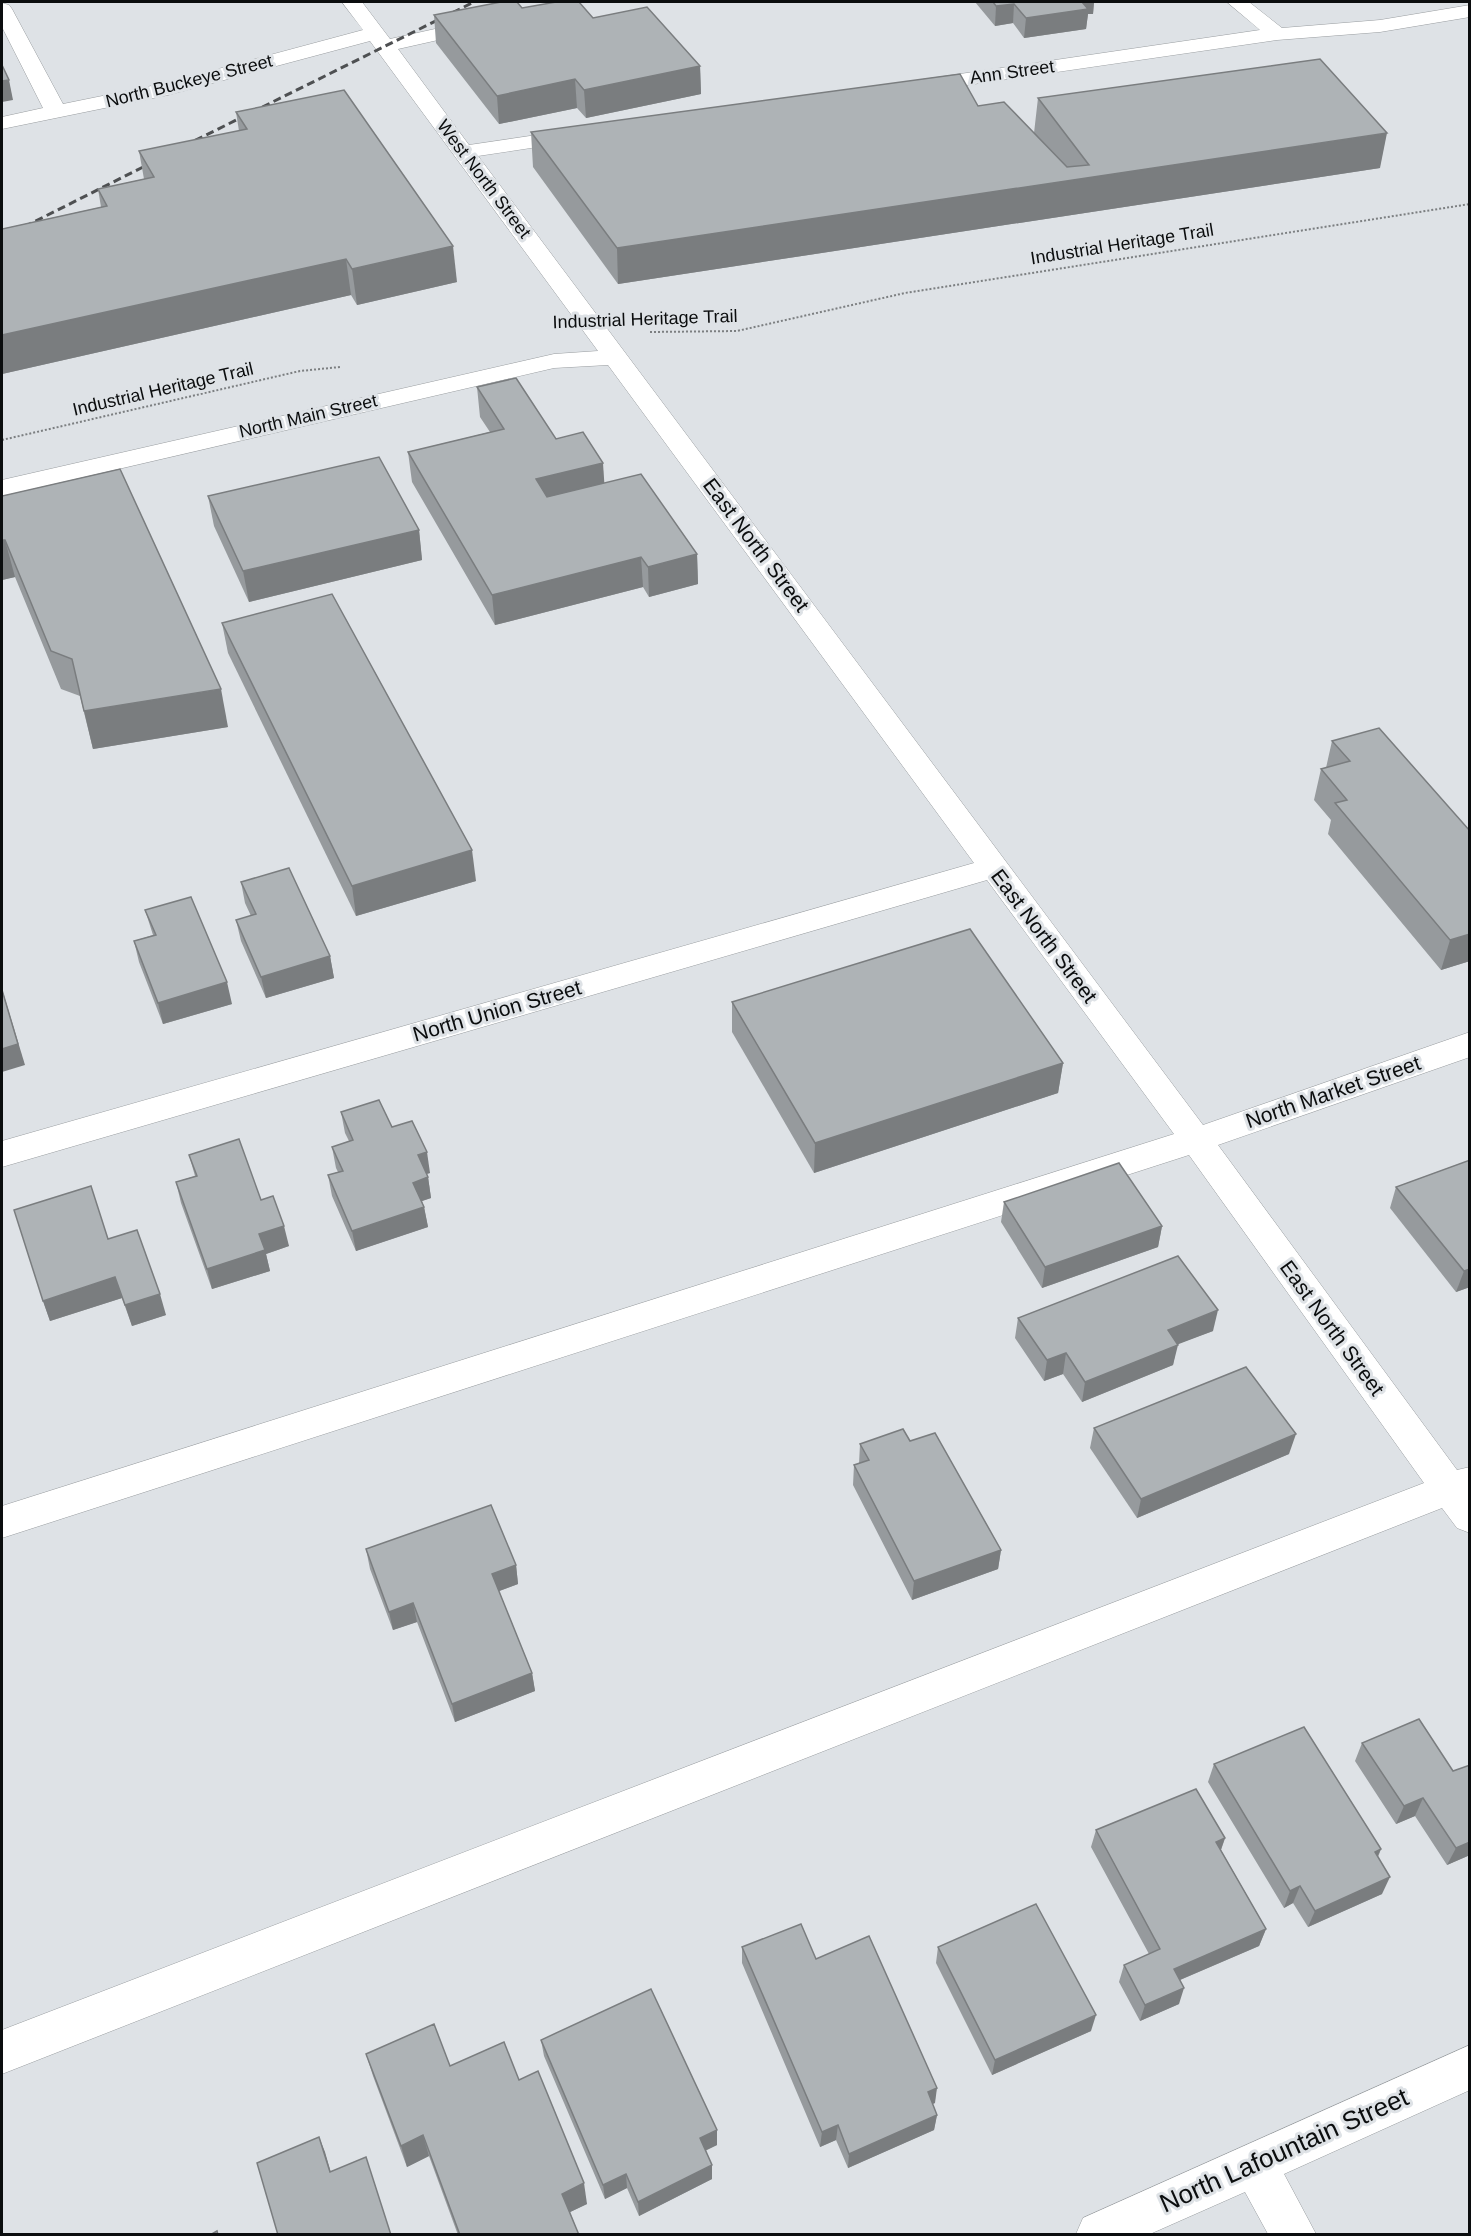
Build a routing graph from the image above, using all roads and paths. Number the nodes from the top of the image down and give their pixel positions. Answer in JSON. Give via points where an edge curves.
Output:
{"nodes":[{"id":1,"x":352,"y":2,"type":"edge"},
{"id":2,"x":1237,"y":2,"type":"edge"},
{"id":3,"x":2,"y":9,"type":"edge"},
{"id":4,"x":1470,"y":11,"type":"edge"},
{"id":5,"x":495,"y":22,"type":"edge"},
{"id":6,"x":1276,"y":34,"type":"junction"},
{"id":7,"x":380,"y":39,"type":"junction"},
{"id":8,"x":899,"y":89,"type":"edge"},
{"id":9,"x":56,"y":112,"type":"junction"},
{"id":10,"x":2,"y":123,"type":"edge"},
{"id":11,"x":592,"y":133,"type":"edge"},
{"id":12,"x":463,"y":152,"type":"junction"},
{"id":13,"x":1470,"y":204,"type":"edge"},
{"id":14,"x":597,"y":333,"type":"junction"},
{"id":15,"x":616,"y":357,"type":"junction"},
{"id":16,"x":341,"y":367,"type":"dead end"},
{"id":17,"x":2,"y":440,"type":"edge"},
{"id":18,"x":2,"y":488,"type":"edge"},
{"id":19,"x":993,"y":868,"type":"junction"},
{"id":20,"x":1470,"y":1044,"type":"edge"},
{"id":21,"x":1196,"y":1140,"type":"junction"},
{"id":22,"x":2,"y":1154,"type":"edge"},
{"id":23,"x":1463,"y":1496,"type":"edge"},
{"id":24,"x":2,"y":1522,"type":"edge"},
{"id":25,"x":2,"y":2052,"type":"edge"},
{"id":26,"x":1470,"y":2067,"type":"edge"},
{"id":27,"x":1254,"y":2164,"type":"junction"},
{"id":28,"x":1099,"y":2235,"type":"edge"},
{"id":29,"x":1293,"y":2235,"type":"edge"}],
"edges":[{"from":1,"to":7,"type":"street","name":"West North Street"},
{"from":2,"to":6,"type":"street"},
{"from":3,"to":9,"type":"street"},
{"from":4,"to":6,"type":"street","name":"Ann Street","via":[[1380,26]]},
{"from":5,"to":7,"type":"street","name":"North Buckeye Street"},
{"from":6,"to":8,"type":"street","name":"Ann Street"},
{"from":7,"to":9,"type":"street","name":"North Buckeye Street"},
{"from":7,"to":12,"type":"street","name":"West North Street"},
{"from":9,"to":10,"type":"street","name":"North Buckeye Street"},
{"from":11,"to":12,"type":"street"},
{"from":12,"to":14,"type":"street","name":"West North Street"},
{"from":13,"to":14,"type":"path","name":"Industrial Heritage Trail","via":[[905,293],[736,331]]},
{"from":14,"to":15,"type":"street","name":"West North Street"},
{"from":15,"to":18,"type":"street","name":"North Main Street","via":[[554,361]]},
{"from":15,"to":19,"type":"street","name":"East North Street"},
{"from":16,"to":17,"type":"path","name":"Industrial Heritage Trail","via":[[300,371]]},
{"from":19,"to":21,"type":"street","name":"East North Street"},
{"from":19,"to":22,"type":"street","name":"North Union Street"},
{"from":20,"to":21,"type":"street","name":"North Market Street"},
{"from":21,"to":23,"type":"street","name":"East North Street"},
{"from":21,"to":24,"type":"street","name":"North Market Street"},
{"from":23,"to":25,"type":"street"},
{"from":26,"to":27,"type":"street","name":"North Lafountain Street"},
{"from":27,"to":28,"type":"street","name":"North Lafountain Street"},
{"from":27,"to":29,"type":"street"}]}
